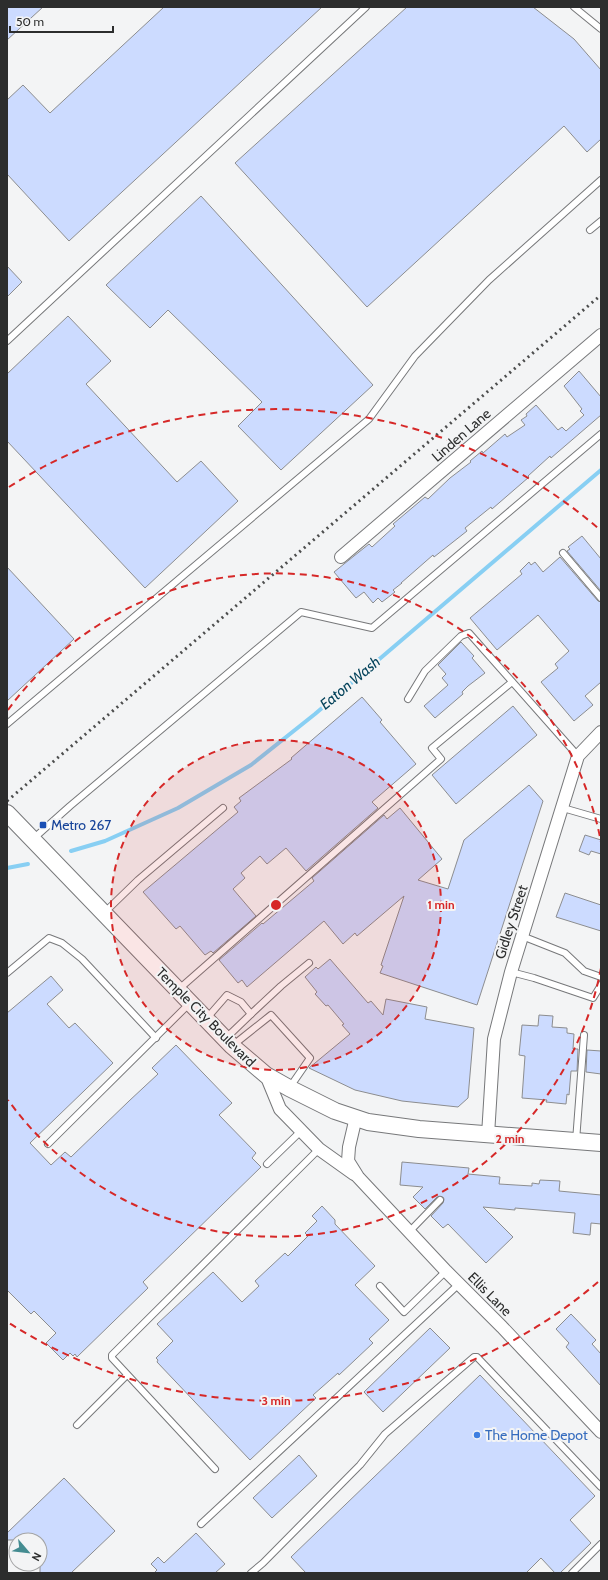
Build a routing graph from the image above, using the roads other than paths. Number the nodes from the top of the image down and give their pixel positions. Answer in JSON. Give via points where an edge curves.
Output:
{"nodes":[{"id":1,"x":366,"y":7,"type":"edge"},
{"id":2,"x":574,"y":7,"type":"edge"},
{"id":3,"x":601,"y":29,"type":"edge"},
{"id":4,"x":600,"y":182,"type":"edge"},
{"id":5,"x":601,"y":221,"type":"edge"},
{"id":6,"x":590,"y":230,"type":"dead end"},
{"id":7,"x":601,"y":335,"type":"edge"},
{"id":8,"x":7,"y":341,"type":"edge"},
{"id":9,"x":601,"y":434,"type":"edge"},
{"id":10,"x":563,"y":553,"type":"dead end"},
{"id":11,"x":341,"y":557,"type":"dead end"},
{"id":12,"x":601,"y":598,"type":"edge"},
{"id":13,"x":512,"y":682,"type":"junction"},
{"id":14,"x":408,"y":699,"type":"dead end"},
{"id":15,"x":7,"y":724,"type":"edge"},
{"id":16,"x":601,"y":732,"type":"edge"},
{"id":17,"x":578,"y":756,"type":"junction"},
{"id":18,"x":223,"y":808,"type":"dead end"},
{"id":19,"x":563,"y":808,"type":"junction"},
{"id":20,"x":7,"y":812,"type":"edge"},
{"id":21,"x":601,"y":819,"type":"edge"},
{"id":22,"x":36,"y":841,"type":"junction"},
{"id":23,"x":104,"y":913,"type":"junction"},
{"id":24,"x":522,"y":936,"type":"junction"},
{"id":25,"x":309,"y":963,"type":"dead end"},
{"id":26,"x":511,"y":972,"type":"junction"},
{"id":27,"x":7,"y":973,"type":"edge"},
{"id":28,"x":601,"y":976,"type":"edge"},
{"id":29,"x":601,"y":985,"type":"edge"},
{"id":30,"x":178,"y":990,"type":"junction"},
{"id":31,"x":190,"y":1003,"type":"junction"},
{"id":32,"x":251,"y":1014,"type":"junction"},
{"id":33,"x":206,"y":1019,"type":"junction"},
{"id":34,"x":584,"y":1035,"type":"dead end"},
{"id":35,"x":156,"y":1038,"type":"junction"},
{"id":36,"x":228,"y":1043,"type":"junction"},
{"id":37,"x":266,"y":1075,"type":"junction"},
{"id":38,"x":289,"y":1088,"type":"junction"},
{"id":39,"x":356,"y":1117,"type":"junction"},
{"id":40,"x":301,"y":1131,"type":"junction"},
{"id":41,"x":488,"y":1134,"type":"junction"},
{"id":42,"x":576,"y":1142,"type":"junction"},
{"id":43,"x":601,"y":1143,"type":"edge"},
{"id":44,"x":48,"y":1144,"type":"dead end"},
{"id":45,"x":318,"y":1150,"type":"junction"},
{"id":46,"x":267,"y":1164,"type":"dead end"},
{"id":47,"x":358,"y":1177,"type":"junction"},
{"id":48,"x":440,"y":1200,"type":"dead end"},
{"id":49,"x":409,"y":1232,"type":"junction"},
{"id":50,"x":446,"y":1271,"type":"junction"},
{"id":51,"x":459,"y":1284,"type":"junction"},
{"id":52,"x":380,"y":1286,"type":"dead end"},
{"id":53,"x":127,"y":1375,"type":"junction"},
{"id":54,"x":77,"y":1425,"type":"dead end"},
{"id":55,"x":601,"y":1432,"type":"edge"},
{"id":56,"x":215,"y":1469,"type":"dead end"},
{"id":57,"x":601,"y":1487,"type":"edge"},
{"id":58,"x":201,"y":1524,"type":"dead end"},
{"id":59,"x":601,"y":1544,"type":"edge"},
{"id":60,"x":251,"y":1573,"type":"edge"},
{"id":61,"x":572,"y":1573,"type":"edge"}],
"edges":[{"from":1,"to":8,"type":"lane"},
{"from":2,"to":3,"type":"lane"},
{"from":4,"to":15,"type":"lane","via":[[489,280],[415,356],[369,419]]},
{"from":5,"to":6,"type":"lane"},
{"from":7,"to":11,"type":"street","name":"Linden Lane"},
{"from":9,"to":22,"type":"lane","via":[[372,628],[301,612],[70,806]]},
{"from":10,"to":12,"type":"lane"},
{"from":13,"to":14,"type":"lane","via":[[469,633],[461,636],[425,671]]},
{"from":13,"to":17,"type":"lane"},
{"from":13,"to":30,"type":"lane","via":[[432,748],[441,759]]},
{"from":16,"to":17,"type":"street","name":"Gidley Street"},
{"from":17,"to":19,"type":"street","name":"Gidley Street"},
{"from":18,"to":23,"type":"lane","via":[[138,880]]},
{"from":19,"to":21,"type":"lane"},
{"from":19,"to":24,"type":"street","name":"Gidley Street"},
{"from":20,"to":22,"type":"main road","name":"Temple City Boulevard"},
{"from":22,"to":23,"type":"main road","name":"Temple City Boulevard"},
{"from":23,"to":30,"type":"main road","name":"Temple City Boulevard"},
{"from":24,"to":26,"type":"street","name":"Gidley Street"},
{"from":24,"to":28,"type":"lane","via":[[565,953],[584,971]]},
{"from":25,"to":32,"type":"lane"},
{"from":26,"to":29,"type":"lane","via":[[593,998]]},
{"from":26,"to":41,"type":"street","name":"Gidley Street","via":[[494,1039]]},
{"from":27,"to":35,"type":"lane","via":[[49,938],[62,943],[82,959]]},
{"from":30,"to":31,"type":"main road","name":"Temple City Boulevard"},
{"from":31,"to":33,"type":"main road","name":"Temple City Boulevard"},
{"from":31,"to":35,"type":"lane"},
{"from":32,"to":33,"type":"lane","via":[[241,1002],[227,996]]},
{"from":32,"to":36,"type":"lane"},
{"from":33,"to":36,"type":"main road","name":"Temple City Boulevard"},
{"from":34,"to":42,"type":"lane"},
{"from":35,"to":44,"type":"lane"},
{"from":36,"to":37,"type":"main road","name":"Temple City Boulevard"},
{"from":36,"to":38,"type":"lane","via":[[271,1015],[310,1058]]},
{"from":37,"to":38,"type":"main road","name":"Temple City Boulevard"},
{"from":37,"to":40,"type":"street","name":"Ellis Lane","via":[[280,1109]]},
{"from":38,"to":39,"type":"main road","name":"Temple City Boulevard","via":[[335,1111]]},
{"from":39,"to":41,"type":"main road","name":"Temple City Boulevard","via":[[368,1122],[419,1129]]},
{"from":39,"to":47,"type":"street","name":"Ellis Lane","via":[[348,1161]]},
{"from":40,"to":45,"type":"street","name":"Ellis Lane"},
{"from":40,"to":46,"type":"lane"},
{"from":41,"to":42,"type":"main road","name":"Temple City Boulevard"},
{"from":42,"to":43,"type":"main road","name":"Temple City Boulevard"},
{"from":45,"to":47,"type":"street","name":"Ellis Lane"},
{"from":45,"to":53,"type":"lane","via":[[112,1355]]},
{"from":47,"to":49,"type":"street","name":"Ellis Lane"},
{"from":48,"to":49,"type":"lane"},
{"from":49,"to":50,"type":"street","name":"Ellis Lane"},
{"from":50,"to":51,"type":"street","name":"Ellis Lane"},
{"from":50,"to":52,"type":"lane","via":[[404,1312]]},
{"from":51,"to":55,"type":"street","name":"Ellis Lane"},
{"from":51,"to":58,"type":"lane"},
{"from":53,"to":54,"type":"lane"},
{"from":53,"to":56,"type":"lane"},
{"from":57,"to":60,"type":"lane","via":[[477,1357],[474,1357],[385,1434],[360,1465]]},
{"from":59,"to":61,"type":"lane"}]}
